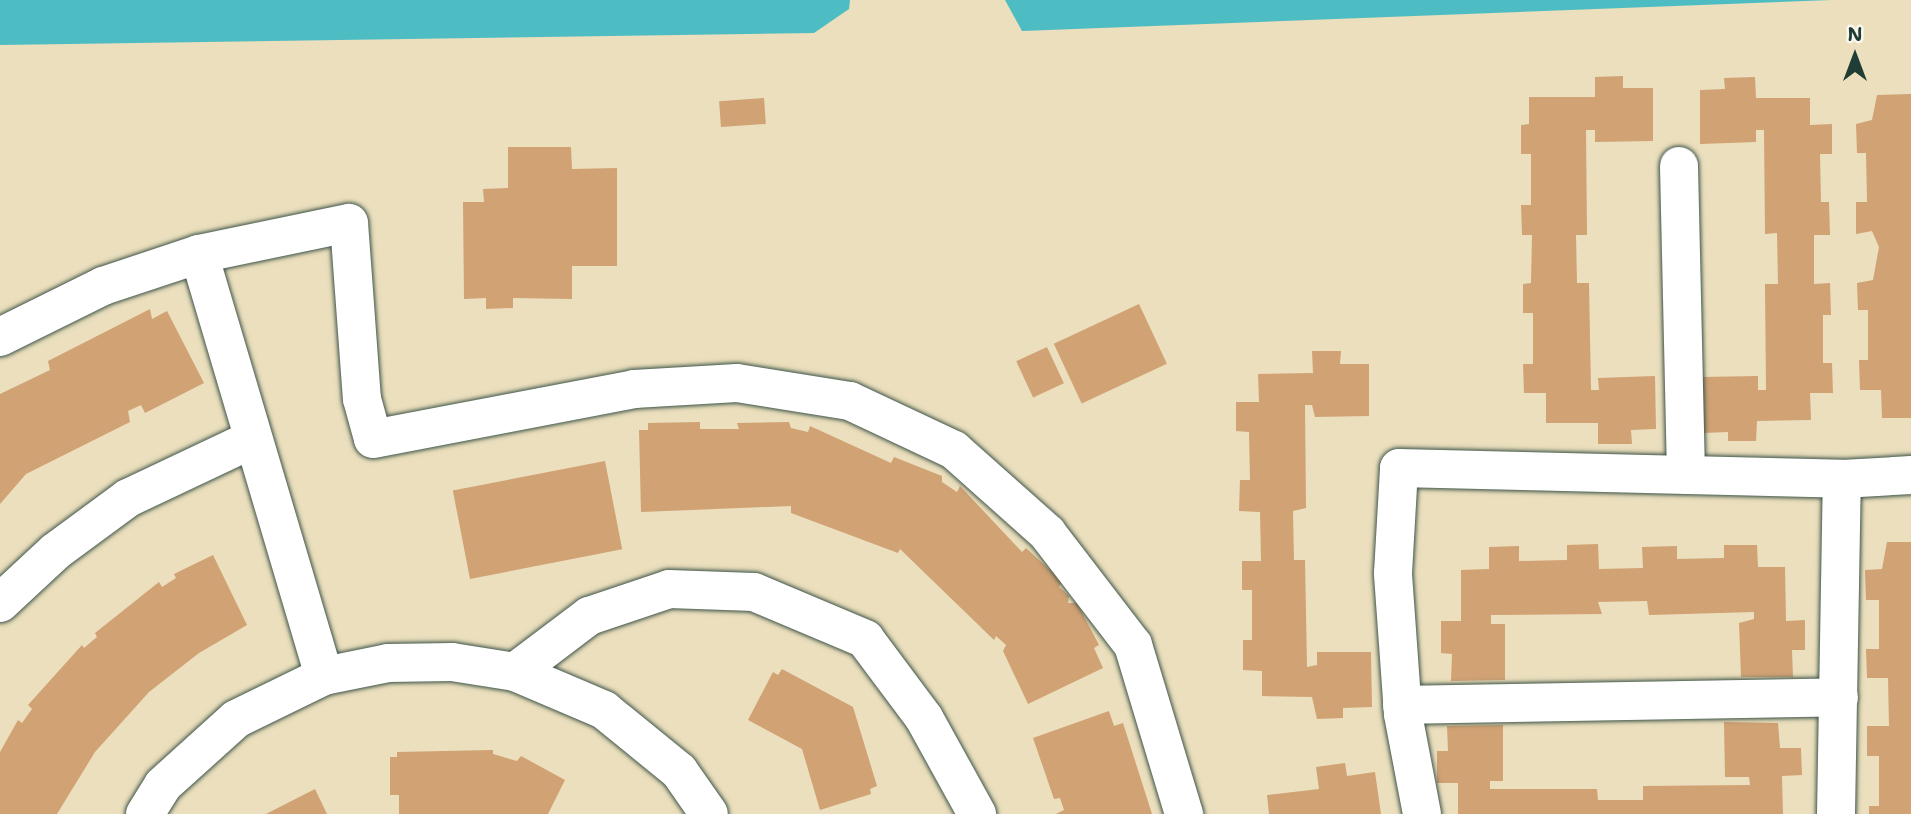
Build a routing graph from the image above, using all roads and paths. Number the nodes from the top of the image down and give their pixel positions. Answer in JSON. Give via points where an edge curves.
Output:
{"nodes":[{"id":1,"x":1679,"y":166,"type":"dead end"},
{"id":2,"x":199,"y":254,"type":"junction"},
{"id":3,"x":0,"y":337,"type":"edge"},
{"id":4,"x":253,"y":439,"type":"junction"},
{"id":5,"x":1686,"y":475,"type":"junction"},
{"id":6,"x":1911,"y":475,"type":"edge"},
{"id":7,"x":1842,"y":479,"type":"junction"},
{"id":8,"x":0,"y":603,"type":"edge"},
{"id":9,"x":515,"y":672,"type":"junction"},
{"id":10,"x":324,"y":676,"type":"junction"},
{"id":11,"x":1839,"y":697,"type":"junction"},
{"id":12,"x":1402,"y":705,"type":"junction"},
{"id":13,"x":145,"y":814,"type":"edge"},
{"id":14,"x":709,"y":814,"type":"edge"},
{"id":15,"x":976,"y":814,"type":"edge"},
{"id":16,"x":1184,"y":814,"type":"edge"},
{"id":17,"x":1422,"y":814,"type":"edge"},
{"id":18,"x":1836,"y":814,"type":"edge"}],
"edges":[{"from":1,"to":5,"type":"lane"},
{"from":2,"to":3,"type":"lane","via":[[103,286]]},
{"from":2,"to":4,"type":"lane"},
{"from":2,"to":16,"type":"lane","via":[[349,223],[362,400],[373,439],[634,389],[737,383],[849,401],[954,450],[1046,533],[1133,645]]},
{"from":4,"to":8,"type":"lane","via":[[128,498],[56,551]]},
{"from":4,"to":10,"type":"lane"},
{"from":5,"to":7,"type":"lane"},
{"from":5,"to":12,"type":"lane","via":[[1399,468],[1393,573]]},
{"from":6,"to":7,"type":"lane"},
{"from":7,"to":11,"type":"lane"},
{"from":9,"to":10,"type":"lane","via":[[452,662],[388,663]]},
{"from":9,"to":14,"type":"lane","via":[[604,710],[679,771]]},
{"from":9,"to":15,"type":"lane","via":[[589,616],[670,589],[754,592],[864,639],[924,718]]},
{"from":10,"to":13,"type":"lane","via":[[236,719],[163,785]]},
{"from":11,"to":12,"type":"lane"},
{"from":11,"to":18,"type":"lane"},
{"from":12,"to":17,"type":"lane"}]}
